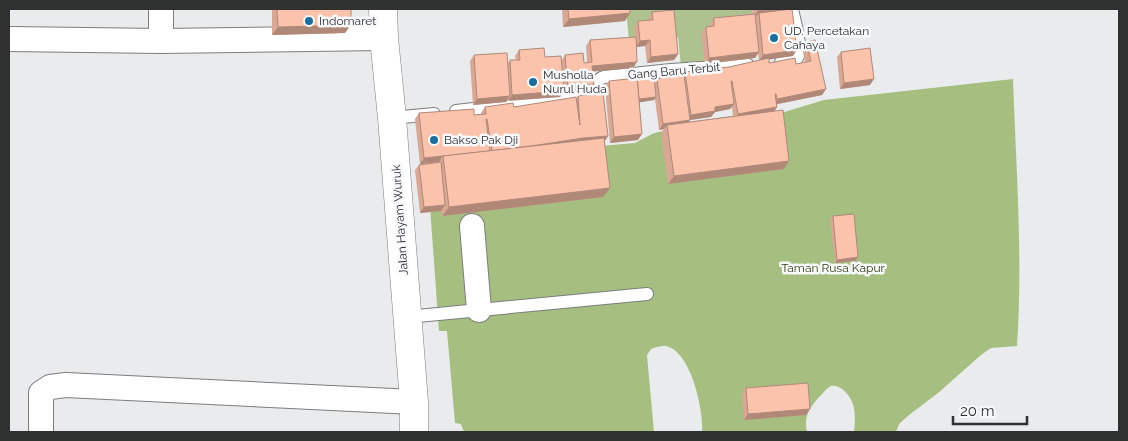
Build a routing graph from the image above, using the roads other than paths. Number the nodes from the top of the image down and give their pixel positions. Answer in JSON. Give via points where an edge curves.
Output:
{"nodes":[{"id":1,"x":161,"y":9,"type":"edge"},
{"id":2,"x":384,"y":9,"type":"edge"},
{"id":3,"x":792,"y":9,"type":"edge"},
{"id":4,"x":384,"y":38,"type":"junction"},
{"id":5,"x":9,"y":39,"type":"edge"},
{"id":6,"x":161,"y":41,"type":"junction"},
{"id":7,"x":392,"y":118,"type":"junction"},
{"id":8,"x":472,"y":226,"type":"dead end"},
{"id":9,"x":647,"y":294,"type":"dead end"},
{"id":10,"x":479,"y":310,"type":"junction"},
{"id":11,"x":407,"y":317,"type":"junction"},
{"id":12,"x":414,"y":402,"type":"junction"},
{"id":13,"x":41,"y":432,"type":"edge"},
{"id":14,"x":414,"y":432,"type":"edge"}],
"edges":[{"from":1,"to":6,"type":"street"},
{"from":2,"to":4,"type":"main road","name":"Jalan Hayam Wuruk"},
{"from":3,"to":7,"type":"lane","name":"Gang Baru Terbit","via":[[799,46],[799,56],[794,61],[604,77],[597,81],[593,95],[589,96]]},
{"from":4,"to":6,"type":"street"},
{"from":4,"to":7,"type":"main road","name":"Jalan Hayam Wuruk"},
{"from":5,"to":6,"type":"street"},
{"from":7,"to":11,"type":"main road","name":"Jalan Hayam Wuruk"},
{"from":8,"to":10,"type":"street"},
{"from":9,"to":10,"type":"lane"},
{"from":10,"to":11,"type":"lane"},
{"from":11,"to":12,"type":"main road","name":"Jalan Hayam Wuruk"},
{"from":12,"to":13,"type":"street","via":[[66,385],[50,387],[41,394]]},
{"from":12,"to":14,"type":"main road","name":"Jalan Hayam Wuruk"}]}
